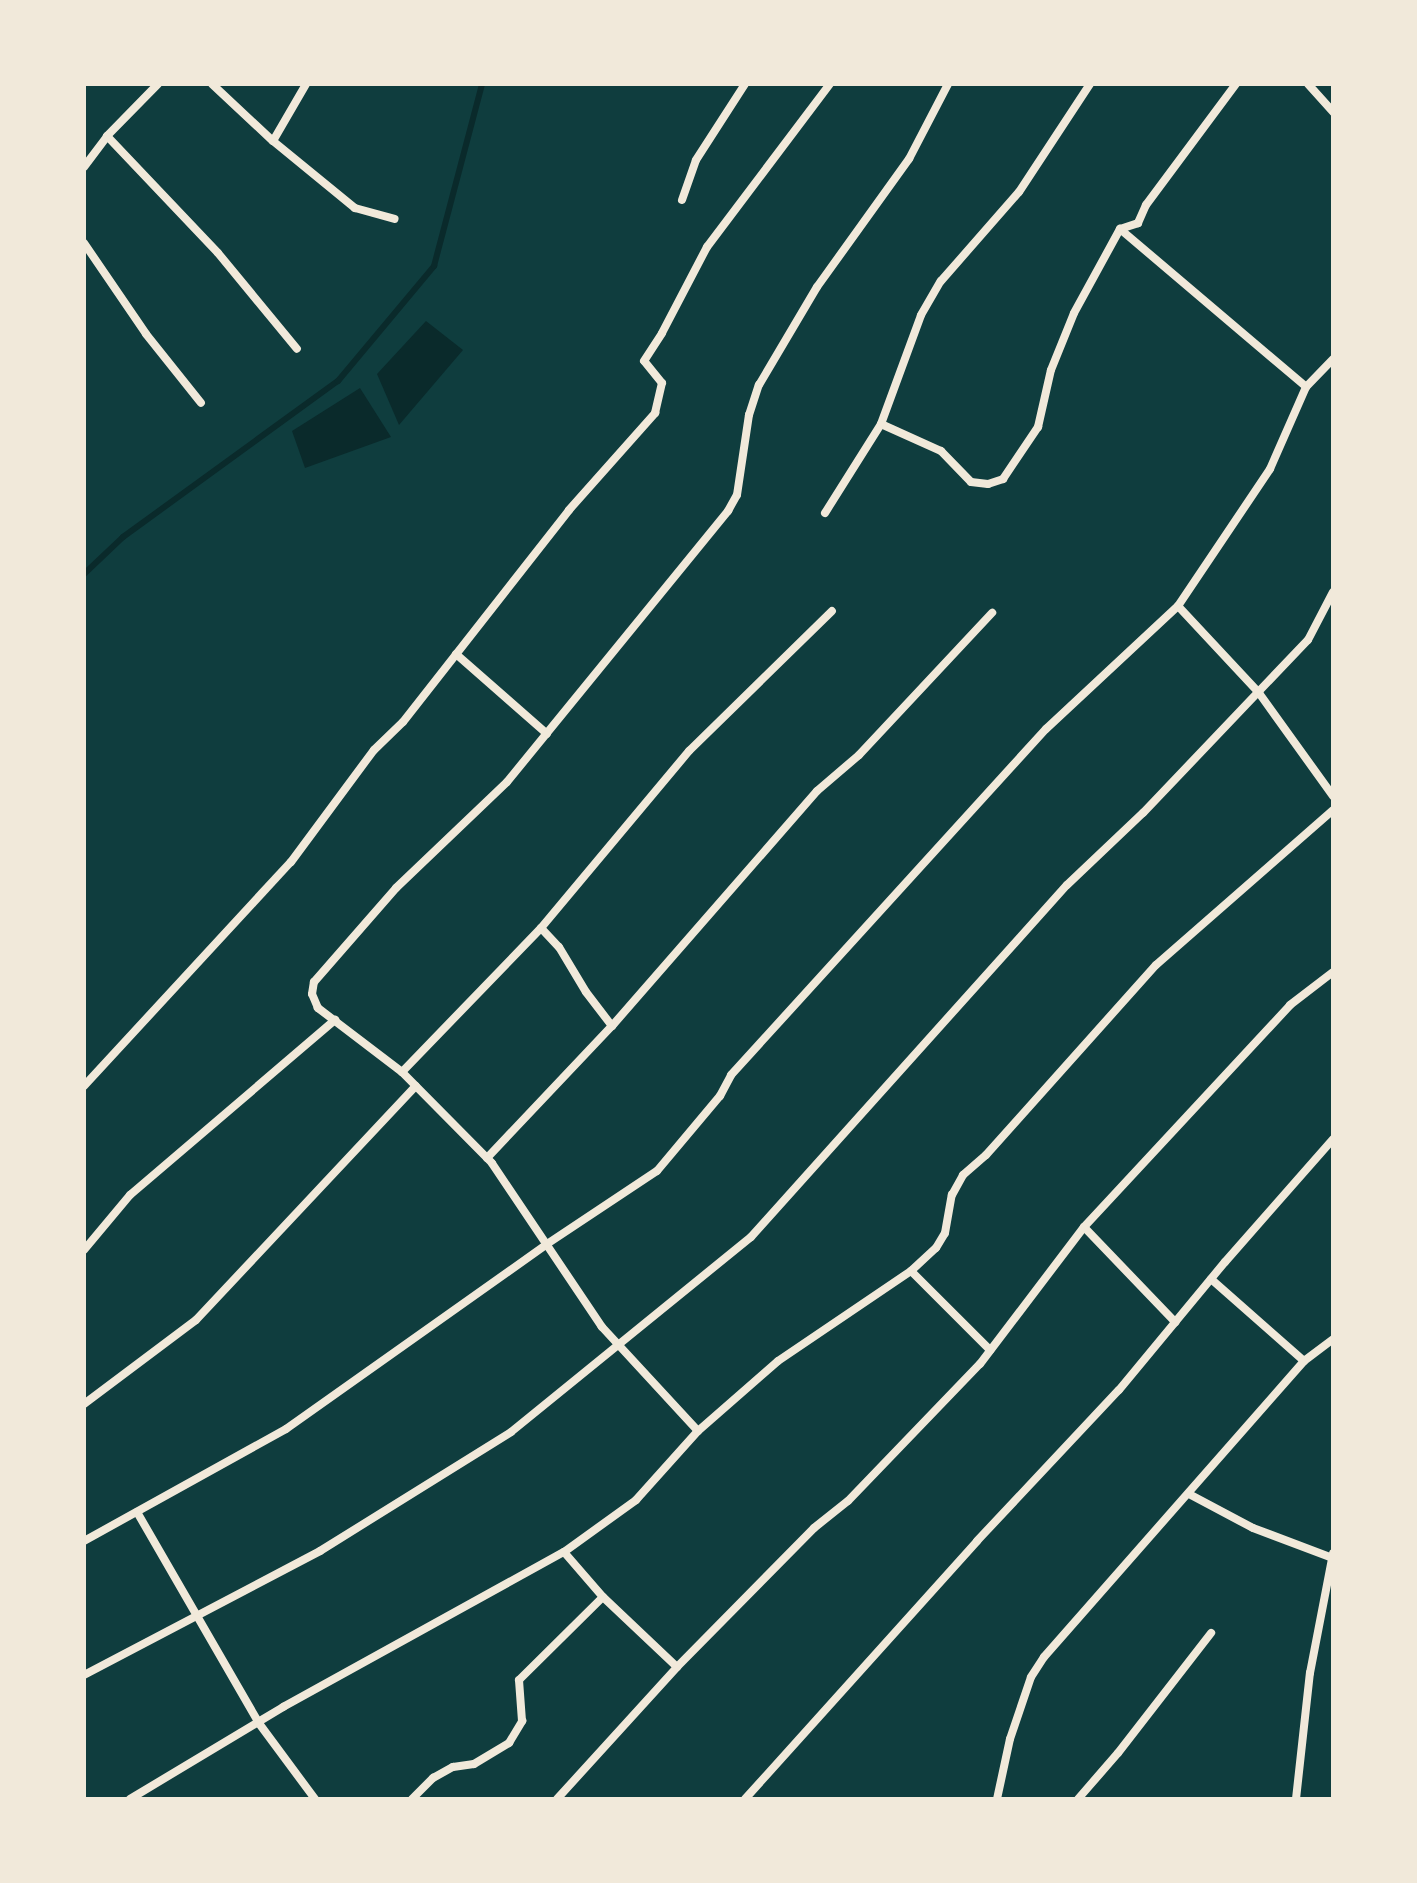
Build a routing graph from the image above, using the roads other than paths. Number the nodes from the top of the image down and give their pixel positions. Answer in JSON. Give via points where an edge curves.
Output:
{"nodes":[{"id":1,"x":158,"y":84,"type":"edge"},
{"id":2,"x":212,"y":84,"type":"edge"},
{"id":3,"x":306,"y":84,"type":"edge"},
{"id":4,"x":745,"y":84,"type":"edge"},
{"id":5,"x":830,"y":84,"type":"edge"},
{"id":6,"x":948,"y":84,"type":"edge"},
{"id":7,"x":1090,"y":84,"type":"edge"},
{"id":8,"x":1236,"y":84,"type":"edge"},
{"id":9,"x":1308,"y":84,"type":"edge"},
{"id":10,"x":1333,"y":112,"type":"edge"},
{"id":11,"x":107,"y":136,"type":"junction"},
{"id":12,"x":273,"y":141,"type":"junction"},
{"id":13,"x":84,"y":167,"type":"edge"},
{"id":14,"x":682,"y":200,"type":"dead end"},
{"id":15,"x":395,"y":219,"type":"dead end"},
{"id":16,"x":1120,"y":229,"type":"junction"},
{"id":17,"x":84,"y":243,"type":"edge"},
{"id":18,"x":297,"y":349,"type":"dead end"},
{"id":19,"x":1333,"y":359,"type":"edge"},
{"id":20,"x":1306,"y":387,"type":"junction"},
{"id":21,"x":201,"y":403,"type":"dead end"},
{"id":22,"x":881,"y":424,"type":"junction"},
{"id":23,"x":825,"y":513,"type":"dead end"},
{"id":24,"x":1333,"y":592,"type":"edge"},
{"id":25,"x":1178,"y":606,"type":"junction"},
{"id":26,"x":832,"y":611,"type":"dead end"},
{"id":27,"x":992,"y":613,"type":"dead end"},
{"id":28,"x":456,"y":654,"type":"junction"},
{"id":29,"x":1259,"y":693,"type":"junction"},
{"id":30,"x":547,"y":734,"type":"junction"},
{"id":31,"x":1333,"y":796,"type":"edge"},
{"id":32,"x":1333,"y":810,"type":"edge"},
{"id":33,"x":541,"y":928,"type":"junction"},
{"id":34,"x":1333,"y":972,"type":"edge"},
{"id":35,"x":335,"y":1020,"type":"junction"},
{"id":36,"x":612,"y":1026,"type":"junction"},
{"id":37,"x":402,"y":1072,"type":"junction"},
{"id":38,"x":84,"y":1086,"type":"edge"},
{"id":39,"x":416,"y":1086,"type":"junction"},
{"id":40,"x":1333,"y":1139,"type":"edge"},
{"id":41,"x":487,"y":1158,"type":"junction"},
{"id":42,"x":1084,"y":1227,"type":"junction"},
{"id":43,"x":547,"y":1244,"type":"junction"},
{"id":44,"x":84,"y":1250,"type":"edge"},
{"id":45,"x":911,"y":1271,"type":"junction"},
{"id":46,"x":1211,"y":1279,"type":"junction"},
{"id":47,"x":1175,"y":1322,"type":"junction"},
{"id":48,"x":1332,"y":1340,"type":"edge"},
{"id":49,"x":617,"y":1345,"type":"junction"},
{"id":50,"x":990,"y":1350,"type":"junction"},
{"id":51,"x":1304,"y":1361,"type":"junction"},
{"id":52,"x":84,"y":1404,"type":"edge"},
{"id":53,"x":698,"y":1431,"type":"junction"},
{"id":54,"x":1189,"y":1494,"type":"junction"},
{"id":55,"x":137,"y":1512,"type":"junction"},
{"id":56,"x":84,"y":1541,"type":"edge"},
{"id":57,"x":564,"y":1552,"type":"junction"},
{"id":58,"x":1332,"y":1556,"type":"edge"},
{"id":59,"x":603,"y":1597,"type":"junction"},
{"id":60,"x":199,"y":1614,"type":"junction"},
{"id":61,"x":1211,"y":1633,"type":"dead end"},
{"id":62,"x":677,"y":1667,"type":"junction"},
{"id":63,"x":84,"y":1675,"type":"edge"},
{"id":64,"x":258,"y":1722,"type":"junction"},
{"id":65,"x":130,"y":1799,"type":"edge"},
{"id":66,"x":315,"y":1799,"type":"edge"},
{"id":67,"x":412,"y":1799,"type":"edge"},
{"id":68,"x":557,"y":1799,"type":"edge"},
{"id":69,"x":745,"y":1799,"type":"edge"},
{"id":70,"x":997,"y":1799,"type":"edge"},
{"id":71,"x":1078,"y":1799,"type":"edge"},
{"id":72,"x":1296,"y":1799,"type":"edge"}],
"edges":[{"from":1,"to":11,"type":"street"},
{"from":2,"to":12,"type":"street"},
{"from":3,"to":12,"type":"street"},
{"from":4,"to":14,"type":"street","via":[[696,160]]},
{"from":5,"to":28,"type":"street","via":[[707,247],[644,361],[662,383],[655,413],[569,510]]},
{"from":6,"to":30,"type":"street","via":[[909,159],[817,287],[759,385],[737,495],[728,511]]},
{"from":7,"to":22,"type":"street","via":[[1019,192],[941,281],[921,315]]},
{"from":8,"to":16,"type":"street","via":[[1138,223]]},
{"from":9,"to":10,"type":"street"},
{"from":11,"to":13,"type":"street"},
{"from":11,"to":18,"type":"street","via":[[218,253]]},
{"from":12,"to":15,"type":"street","via":[[355,208]]},
{"from":16,"to":20,"type":"street"},
{"from":16,"to":22,"type":"street","via":[[1074,313],[1051,370],[1038,427],[1003,479],[971,482],[941,451]]},
{"from":17,"to":21,"type":"street"},
{"from":19,"to":20,"type":"street"},
{"from":20,"to":25,"type":"street","via":[[1270,469]]},
{"from":22,"to":23,"type":"street"},
{"from":24,"to":29,"type":"street","via":[[1308,640]]},
{"from":25,"to":29,"type":"street"},
{"from":25,"to":43,"type":"street","via":[[1046,729],[731,1075],[720,1096],[657,1171]]},
{"from":26,"to":33,"type":"street","via":[[689,751]]},
{"from":27,"to":36,"type":"street","via":[[859,755],[817,791]]},
{"from":28,"to":30,"type":"street"},
{"from":28,"to":38,"type":"street","via":[[374,750],[291,862]]},
{"from":29,"to":31,"type":"street"},
{"from":29,"to":49,"type":"street","via":[[1067,885],[751,1237]]},
{"from":30,"to":35,"type":"street","via":[[507,782],[396,888],[314,982],[318,1008]]},
{"from":32,"to":45,"type":"street","via":[[1156,965],[963,1175],[952,1195],[945,1233]]},
{"from":33,"to":36,"type":"street"},
{"from":33,"to":37,"type":"street"},
{"from":34,"to":42,"type":"street","via":[[1290,1005]]},
{"from":35,"to":37,"type":"street"},
{"from":35,"to":44,"type":"street","via":[[130,1195]]},
{"from":36,"to":41,"type":"street"},
{"from":37,"to":39,"type":"street"},
{"from":39,"to":41,"type":"street"},
{"from":39,"to":52,"type":"street","via":[[196,1320]]},
{"from":40,"to":46,"type":"street"},
{"from":41,"to":43,"type":"street"},
{"from":42,"to":47,"type":"street"},
{"from":42,"to":50,"type":"street"},
{"from":43,"to":49,"type":"street"},
{"from":43,"to":55,"type":"street","via":[[286,1429]]},
{"from":45,"to":50,"type":"street"},
{"from":45,"to":53,"type":"street","via":[[778,1361]]},
{"from":46,"to":47,"type":"street"},
{"from":46,"to":51,"type":"street"},
{"from":47,"to":69,"type":"street"},
{"from":48,"to":51,"type":"street"},
{"from":49,"to":53,"type":"street"},
{"from":49,"to":60,"type":"street","via":[[511,1432],[320,1551]]},
{"from":50,"to":62,"type":"street","via":[[848,1501],[814,1528]]},
{"from":51,"to":54,"type":"street"},
{"from":53,"to":57,"type":"street","via":[[636,1500]]},
{"from":54,"to":58,"type":"street","via":[[1253,1528]]},
{"from":54,"to":70,"type":"street","via":[[1031,1677]]},
{"from":55,"to":56,"type":"street"},
{"from":55,"to":60,"type":"street"},
{"from":57,"to":59,"type":"street"},
{"from":57,"to":64,"type":"street"},
{"from":58,"to":72,"type":"street","via":[[1310,1673]]},
{"from":59,"to":62,"type":"street"},
{"from":59,"to":67,"type":"street","via":[[519,1680],[522,1721],[509,1743],[474,1764],[433,1778]]},
{"from":60,"to":63,"type":"street"},
{"from":60,"to":64,"type":"street"},
{"from":61,"to":71,"type":"street"},
{"from":62,"to":68,"type":"street"},
{"from":64,"to":65,"type":"street"},
{"from":64,"to":66,"type":"street"}]}
